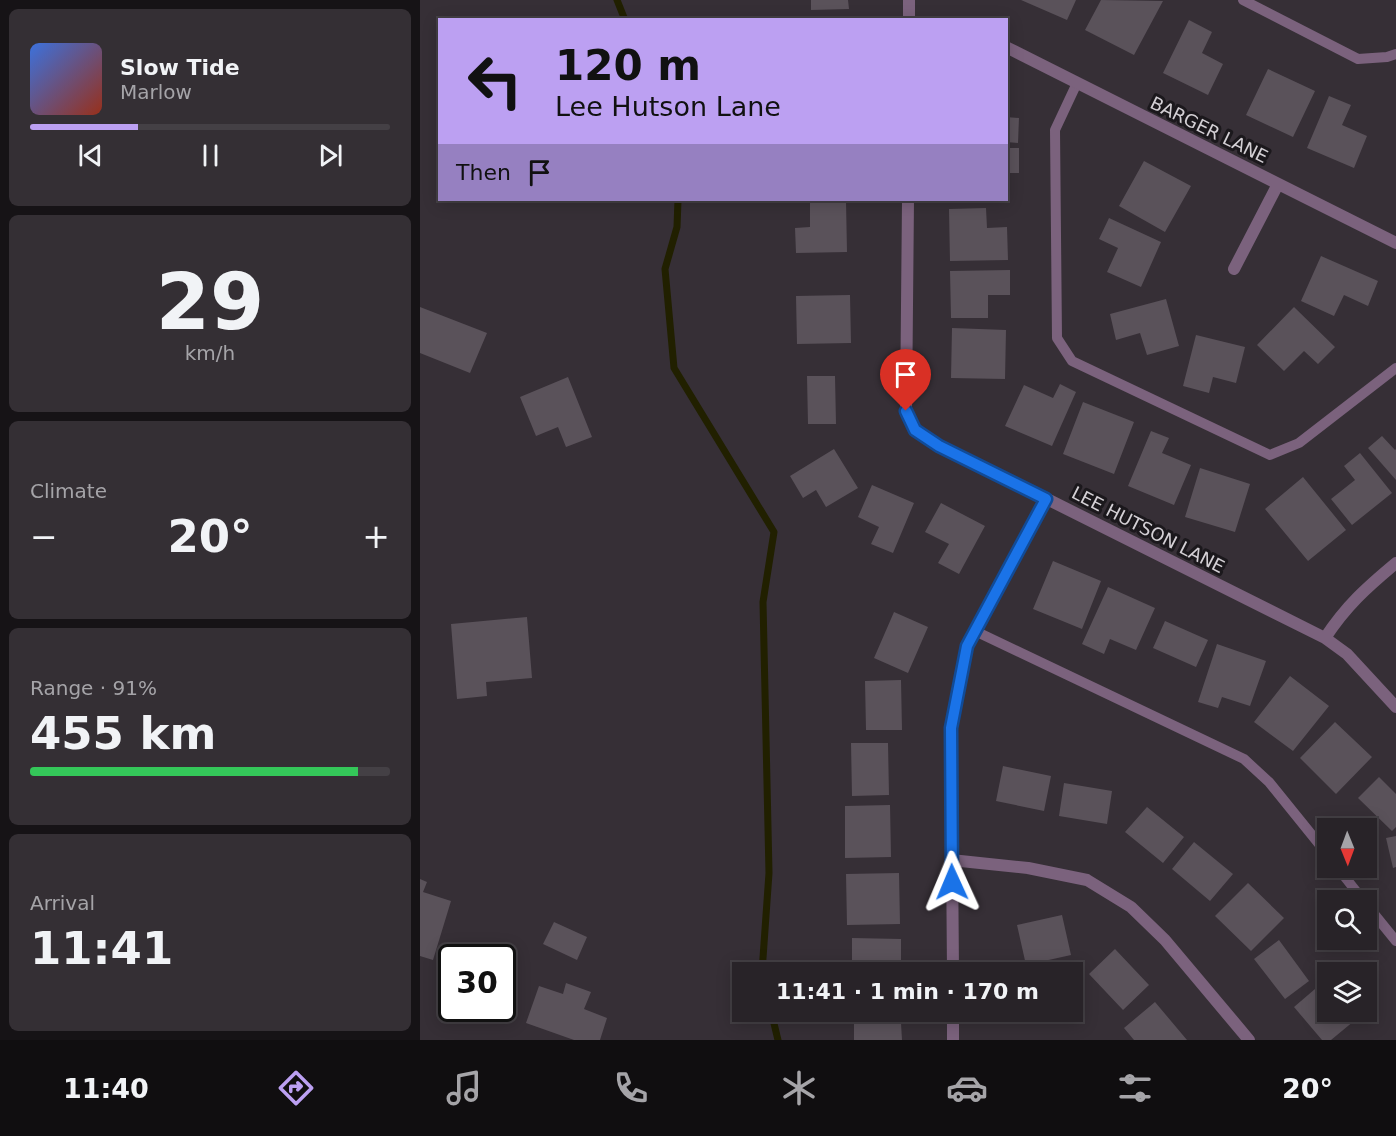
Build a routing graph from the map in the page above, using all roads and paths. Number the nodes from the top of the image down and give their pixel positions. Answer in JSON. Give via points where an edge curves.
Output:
{"nodes":[{"id":1,"x":909,"y":0,"type":"edge"},
{"id":2,"x":1243,"y":0,"type":"edge"},
{"id":3,"x":909,"y":18,"type":"edge"},
{"id":4,"x":1008,"y":48,"type":"edge"},
{"id":5,"x":1396,"y":54,"type":"edge"},
{"id":6,"x":1077,"y":83,"type":"junction"},
{"id":7,"x":1278,"y":184,"type":"junction"},
{"id":8,"x":908,"y":201,"type":"edge"},
{"id":9,"x":1396,"y":243,"type":"edge"},
{"id":10,"x":1234,"y":269,"type":"dead end"},
{"id":11,"x":1396,"y":368,"type":"edge"},
{"id":12,"x":1046,"y":499,"type":"junction"},
{"id":13,"x":1396,"y":563,"type":"edge"},
{"id":14,"x":975,"y":631,"type":"junction"},
{"id":15,"x":1325,"y":638,"type":"junction"},
{"id":16,"x":1396,"y":707,"type":"edge"},
{"id":17,"x":1317,"y":842,"type":"edge"},
{"id":18,"x":951,"y":860,"type":"junction"},
{"id":19,"x":1346,"y":878,"type":"edge"},
{"id":20,"x":1355,"y":890,"type":"edge"},
{"id":21,"x":1377,"y":918,"type":"edge"},
{"id":22,"x":1396,"y":941,"type":"edge"},
{"id":23,"x":953,"y":962,"type":"edge"},
{"id":24,"x":953,"y":1022,"type":"edge"},
{"id":25,"x":953,"y":1040,"type":"edge"},
{"id":26,"x":1249,"y":1040,"type":"edge"}],
"edges":[{"from":1,"to":3,"type":"street"},
{"from":2,"to":5,"type":"lane","via":[[1358,59]]},
{"from":4,"to":6,"type":"street","name":"BARGER LANE"},
{"from":6,"to":7,"type":"street","name":"BARGER LANE"},
{"from":6,"to":11,"type":"lane","via":[[1055,130],[1057,338],[1072,361],[1270,455],[1299,443]]},
{"from":7,"to":9,"type":"street","name":"BARGER LANE"},
{"from":7,"to":10,"type":"street"},
{"from":8,"to":12,"type":"street","name":"LEE HUTSON LANE","via":[[906,411],[915,430],[939,446]]},
{"from":12,"to":14,"type":"street"},
{"from":12,"to":15,"type":"street","name":"LEE HUTSON LANE"},
{"from":13,"to":15,"type":"street","via":[[1342,613]]},
{"from":14,"to":17,"type":"lane","via":[[1244,759]]},
{"from":14,"to":18,"type":"street","via":[[967,646],[951,728]]},
{"from":15,"to":16,"type":"street","name":"LEE HUTSON LANE","via":[[1347,654]]},
{"from":18,"to":23,"type":"street"},
{"from":18,"to":26,"type":"street","via":[[1028,868],[1087,880],[1131,906],[1165,940]]},
{"from":19,"to":20,"type":"lane"},
{"from":21,"to":22,"type":"lane"},
{"from":24,"to":25,"type":"street"}]}
